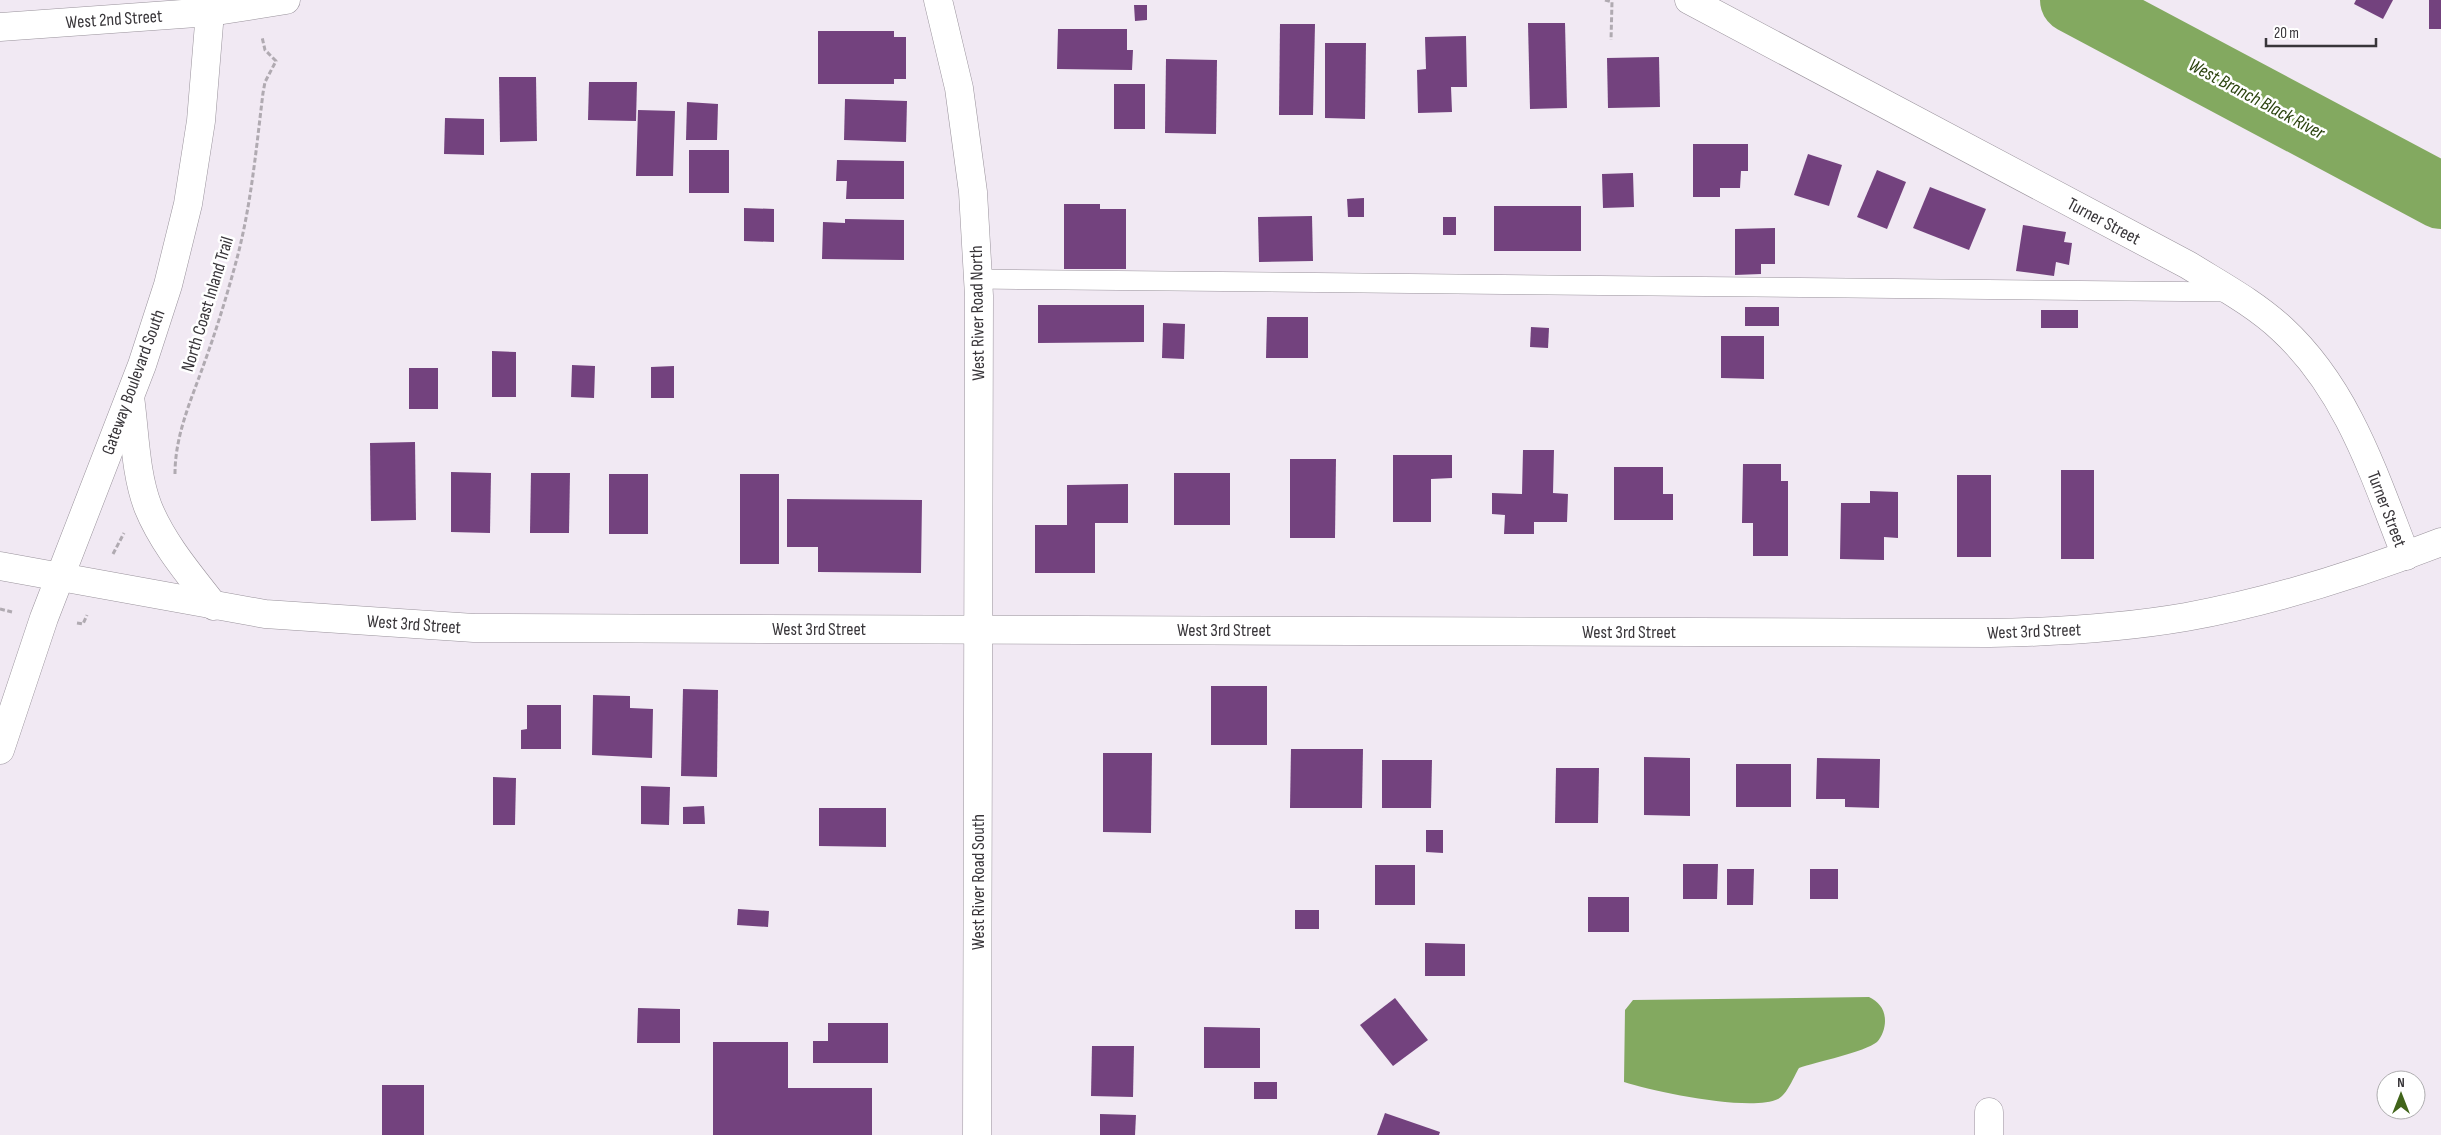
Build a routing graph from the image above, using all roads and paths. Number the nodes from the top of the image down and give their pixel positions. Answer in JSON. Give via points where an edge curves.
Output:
{"nodes":[{"id":1,"x":286,"y":0,"type":"edge"},
{"id":2,"x":938,"y":0,"type":"edge"},
{"id":3,"x":1605,"y":0,"type":"edge"},
{"id":4,"x":1689,"y":0,"type":"edge"},
{"id":5,"x":255,"y":5,"type":"junction"},
{"id":6,"x":209,"y":6,"type":"edge"},
{"id":7,"x":0,"y":27,"type":"edge"},
{"id":8,"x":1611,"y":40,"type":"dead end"},
{"id":9,"x":978,"y":279,"type":"junction"},
{"id":10,"x":2230,"y":292,"type":"junction"},
{"id":11,"x":130,"y":395,"type":"junction"},
{"id":12,"x":148,"y":506,"type":"junction"},
{"id":13,"x":2441,"y":542,"type":"edge"},
{"id":14,"x":2406,"y":556,"type":"junction"},
{"id":15,"x":0,"y":566,"type":"edge"},
{"id":16,"x":59,"y":578,"type":"junction"},
{"id":17,"x":99,"y":586,"type":"junction"},
{"id":18,"x":214,"y":606,"type":"junction"},
{"id":19,"x":978,"y":630,"type":"junction"},
{"id":20,"x":0,"y":750,"type":"edge"},
{"id":21,"x":977,"y":1135,"type":"edge"}],
"edges":[{"from":1,"to":5,"type":"main road","name":"West 2nd Street"},
{"from":2,"to":9,"type":"main road","name":"West River Road North","via":[[961,107],[973,192]]},
{"from":3,"to":8,"type":"path","via":[[1612,2]]},
{"from":4,"to":10,"type":"main road","name":"Turner Street","via":[[2188,265]]},
{"from":5,"to":6,"type":"main road","name":"West 2nd Street"},
{"from":5,"to":12,"type":"path","name":"North Coast Inland Trail","via":[[265,50],[276,61],[263,93],[246,218],[214,337],[179,434],[176,491]]},
{"from":6,"to":7,"type":"main road","name":"West 2nd Street"},
{"from":6,"to":11,"type":"main road","name":"Gateway Boulevard South","via":[[201,121],[188,204],[168,285]]},
{"from":9,"to":10,"type":"lane"},
{"from":9,"to":19,"type":"main road","name":"West River Road North"},
{"from":10,"to":14,"type":"main road","name":"Turner Street","via":[[2281,328],[2325,378],[2357,432]]},
{"from":11,"to":12,"type":"main road","via":[[137,460]]},
{"from":11,"to":16,"type":"main road","name":"Gateway Boulevard South"},
{"from":12,"to":17,"type":"path","name":"North Coast Inland Trail","via":[[128,525]]},
{"from":12,"to":18,"type":"main road","via":[[171,550]]},
{"from":13,"to":14,"type":"main road","name":"West 3rd Street"},
{"from":14,"to":19,"type":"main road","name":"West 3rd Street","via":[[2280,596],[2186,617],[2108,627],[2029,632]]},
{"from":15,"to":16,"type":"main road","name":"West 3rd Street"},
{"from":16,"to":17,"type":"main road","name":"West 3rd Street"},
{"from":16,"to":20,"type":"main road","name":"Gateway Boulevard South"},
{"from":17,"to":18,"type":"main road","name":"West 3rd Street"},
{"from":18,"to":19,"type":"main road","name":"West 3rd Street","via":[[265,614],[474,628]]},
{"from":19,"to":21,"type":"main road","name":"West River Road South"}]}
